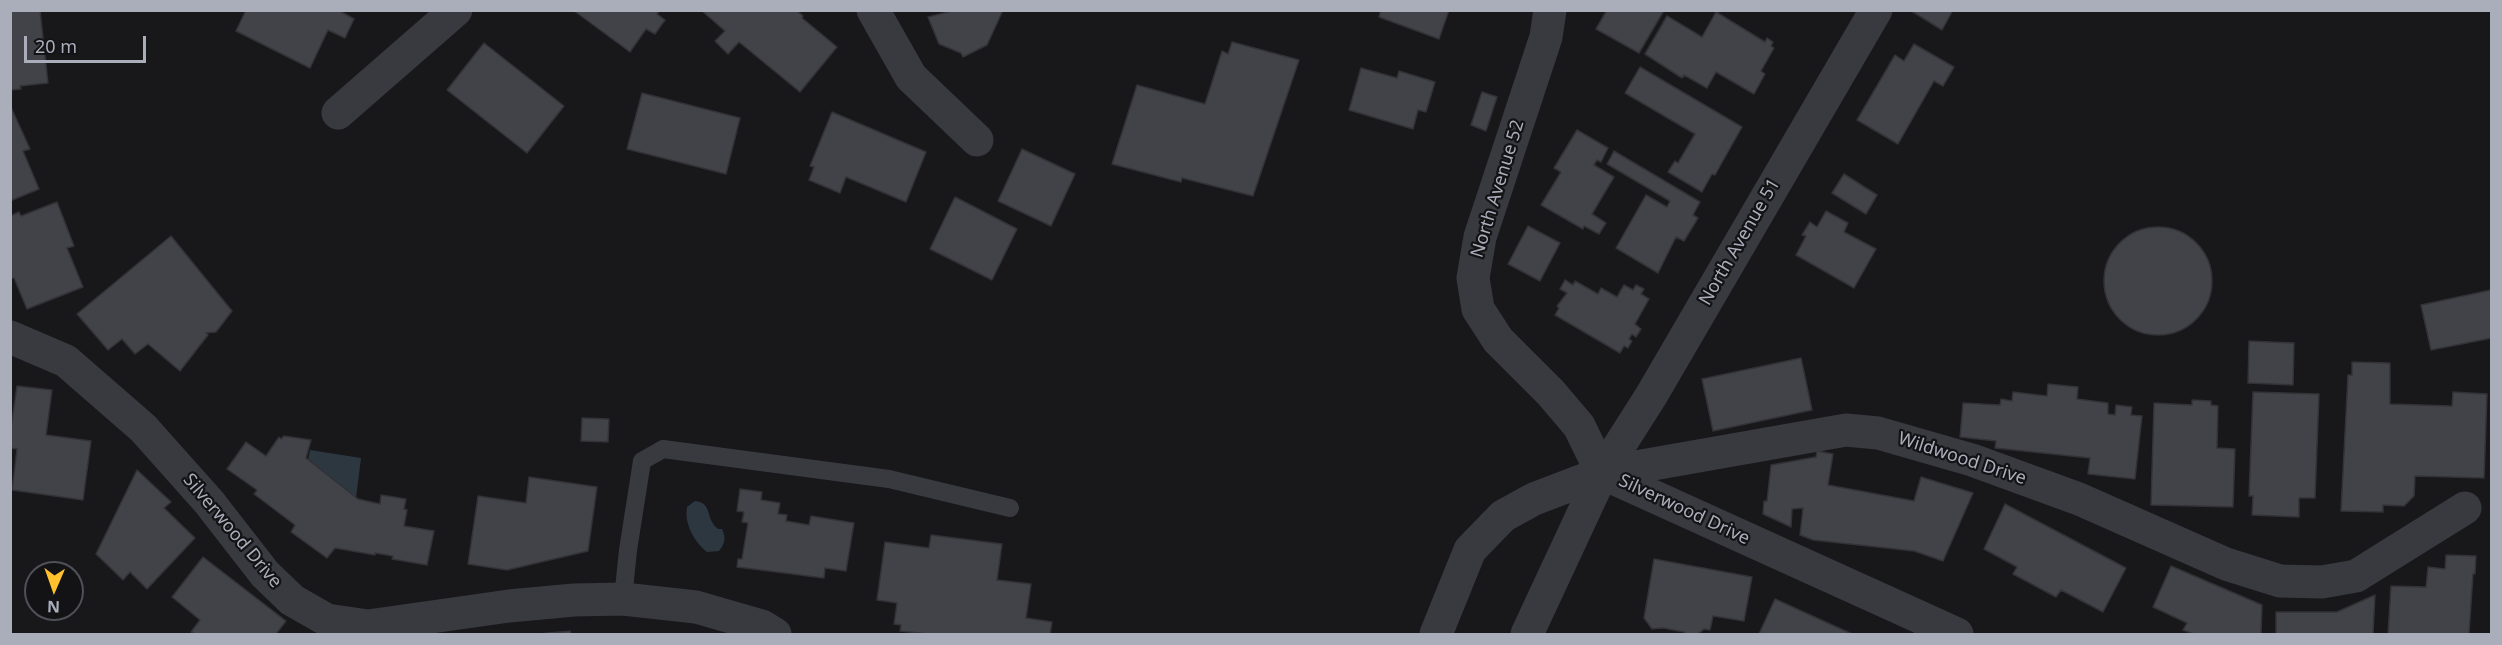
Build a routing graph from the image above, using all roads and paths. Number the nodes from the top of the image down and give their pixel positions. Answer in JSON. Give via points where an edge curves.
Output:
{"nodes":[{"id":1,"x":456,"y":10,"type":"edge"},
{"id":2,"x":873,"y":10,"type":"edge"},
{"id":3,"x":1550,"y":10,"type":"edge"},
{"id":4,"x":1876,"y":10,"type":"edge"},
{"id":5,"x":338,"y":112,"type":"dead end"},
{"id":6,"x":977,"y":140,"type":"dead end"},
{"id":7,"x":10,"y":337,"type":"edge"},
{"id":8,"x":1602,"y":473,"type":"junction"},
{"id":9,"x":1010,"y":508,"type":"dead end"},
{"id":10,"x":2465,"y":508,"type":"dead end"},
{"id":11,"x":623,"y":599,"type":"junction"},
{"id":12,"x":775,"y":634,"type":"edge"},
{"id":13,"x":1436,"y":634,"type":"edge"},
{"id":14,"x":1527,"y":634,"type":"edge"},
{"id":15,"x":1957,"y":634,"type":"edge"}],
"edges":[{"from":1,"to":5,"type":"street"},
{"from":2,"to":6,"type":"street","via":[[911,77]]},
{"from":3,"to":8,"type":"street","name":"North Avenue 52","via":[[1546,37],[1480,237],[1473,278],[1478,309],[1498,340],[1579,426]]},
{"from":4,"to":8,"type":"street","name":"North Avenue 51"},
{"from":7,"to":11,"type":"street","name":"Silverwood Drive","via":[[66,362],[143,428],[209,502],[265,574],[292,600],[327,620],[368,626],[531,604]]},
{"from":8,"to":10,"type":"street","name":"Wildwood Drive","via":[[1846,430],[1878,433],[2047,487],[2226,564],[2280,581],[2322,582],[2356,576]]},
{"from":8,"to":13,"type":"street","name":"Silverwood Drive","via":[[1534,499],[1503,516],[1470,550]]},
{"from":8,"to":14,"type":"street"},
{"from":8,"to":15,"type":"street","name":"Silverwood Drive"},
{"from":9,"to":11,"type":"lane","via":[[889,479],[663,449],[642,461]]},
{"from":11,"to":12,"type":"street","name":"Silverwood Drive","via":[[696,607],[762,626]]}]}
